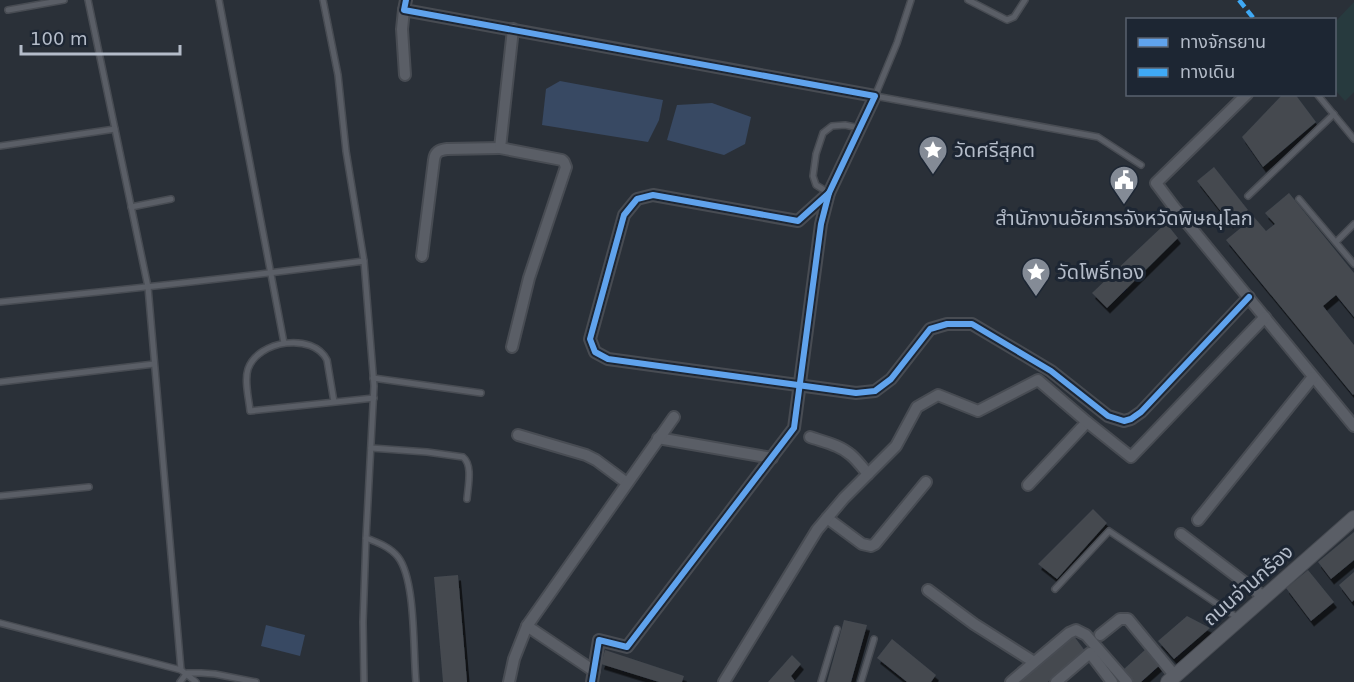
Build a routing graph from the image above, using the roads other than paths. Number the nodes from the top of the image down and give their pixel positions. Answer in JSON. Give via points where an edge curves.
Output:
{"nodes":[{"id":1,"x":64,"y":0,"type":"edge"},
{"id":2,"x":88,"y":0,"type":"edge"},
{"id":3,"x":219,"y":0,"type":"edge"},
{"id":4,"x":323,"y":0,"type":"edge"},
{"id":5,"x":911,"y":0,"type":"edge"},
{"id":6,"x":968,"y":0,"type":"edge"},
{"id":7,"x":1025,"y":0,"type":"edge"},
{"id":8,"x":405,"y":5,"type":"edge"},
{"id":9,"x":8,"y":10,"type":"dead end"},
{"id":10,"x":513,"y":29,"type":"junction"},
{"id":11,"x":405,"y":75,"type":"dead end"},
{"id":12,"x":875,"y":96,"type":"junction"},
{"id":13,"x":1245,"y":96,"type":"edge"},
{"id":14,"x":1319,"y":96,"type":"edge"},
{"id":15,"x":1334,"y":114,"type":"junction"},
{"id":16,"x":861,"y":128,"type":"junction"},
{"id":17,"x":115,"y":129,"type":"junction"},
{"id":18,"x":1354,"y":139,"type":"edge"},
{"id":19,"x":0,"y":146,"type":"edge"},
{"id":20,"x":500,"y":148,"type":"junction"},
{"id":21,"x":1141,"y":165,"type":"dead end"},
{"id":22,"x":829,"y":193,"type":"junction"},
{"id":23,"x":1248,"y":196,"type":"dead end"},
{"id":24,"x":171,"y":199,"type":"dead end"},
{"id":25,"x":1299,"y":199,"type":"dead end"},
{"id":26,"x":131,"y":207,"type":"junction"},
{"id":27,"x":1354,"y":224,"type":"edge"},
{"id":28,"x":1336,"y":242,"type":"junction"},
{"id":29,"x":422,"y":256,"type":"dead end"},
{"id":30,"x":364,"y":261,"type":"junction"},
{"id":31,"x":1354,"y":264,"type":"edge"},
{"id":32,"x":270,"y":273,"type":"junction"},
{"id":33,"x":148,"y":287,"type":"junction"},
{"id":34,"x":1249,"y":297,"type":"junction"},
{"id":35,"x":0,"y":302,"type":"edge"},
{"id":36,"x":1265,"y":317,"type":"junction"},
{"id":37,"x":284,"y":343,"type":"junction"},
{"id":38,"x":512,"y":346,"type":"dead end"},
{"id":39,"x":154,"y":364,"type":"junction"},
{"id":40,"x":1314,"y":377,"type":"junction"},
{"id":41,"x":373,"y":378,"type":"junction"},
{"id":42,"x":0,"y":382,"type":"edge"},
{"id":43,"x":800,"y":384,"type":"junction"},
{"id":44,"x":481,"y":393,"type":"dead end"},
{"id":45,"x":374,"y":398,"type":"junction"},
{"id":46,"x":334,"y":402,"type":"junction"},
{"id":47,"x":674,"y":417,"type":"dead end"},
{"id":48,"x":1087,"y":422,"type":"junction"},
{"id":49,"x":1354,"y":426,"type":"edge"},
{"id":50,"x":518,"y":435,"type":"dead end"},
{"id":51,"x":810,"y":437,"type":"dead end"},
{"id":52,"x":658,"y":438,"type":"junction"},
{"id":53,"x":371,"y":448,"type":"junction"},
{"id":54,"x":771,"y":458,"type":"junction"},
{"id":55,"x":868,"y":474,"type":"junction"},
{"id":56,"x":926,"y":482,"type":"dead end"},
{"id":57,"x":627,"y":483,"type":"junction"},
{"id":58,"x":1028,"y":485,"type":"dead end"},
{"id":59,"x":89,"y":487,"type":"dead end"},
{"id":60,"x":0,"y":496,"type":"edge"},
{"id":61,"x":467,"y":498,"type":"dead end"},
{"id":62,"x":827,"y":518,"type":"junction"},
{"id":63,"x":1354,"y":518,"type":"edge"},
{"id":64,"x":1198,"y":520,"type":"dead end"},
{"id":65,"x":1181,"y":534,"type":"dead end"},
{"id":66,"x":366,"y":537,"type":"junction"},
{"id":67,"x":1055,"y":589,"type":"dead end"},
{"id":68,"x":928,"y":590,"type":"dead end"},
{"id":69,"x":1264,"y":597,"type":"junction"},
{"id":70,"x":1240,"y":619,"type":"junction"},
{"id":71,"x":0,"y":623,"type":"edge"},
{"id":72,"x":527,"y":626,"type":"junction"},
{"id":73,"x":837,"y":629,"type":"dead end"},
{"id":74,"x":1100,"y":636,"type":"dead end"},
{"id":75,"x":874,"y":639,"type":"dead end"},
{"id":76,"x":1034,"y":662,"type":"junction"},
{"id":77,"x":181,"y":670,"type":"junction"},
{"id":78,"x":187,"y":674,"type":"junction"},
{"id":79,"x":593,"y":676,"type":"edge"},
{"id":80,"x":1171,"y":679,"type":"edge"},
{"id":81,"x":180,"y":682,"type":"edge"},
{"id":82,"x":196,"y":682,"type":"edge"},
{"id":83,"x":256,"y":682,"type":"edge"},
{"id":84,"x":364,"y":682,"type":"edge"},
{"id":85,"x":416,"y":682,"type":"edge"},
{"id":86,"x":509,"y":682,"type":"edge"},
{"id":87,"x":724,"y":682,"type":"edge"},
{"id":88,"x":821,"y":682,"type":"edge"},
{"id":89,"x":861,"y":682,"type":"edge"},
{"id":90,"x":1011,"y":682,"type":"edge"},
{"id":91,"x":1056,"y":682,"type":"edge"},
{"id":92,"x":1112,"y":682,"type":"edge"},
{"id":93,"x":1127,"y":682,"type":"edge"}],
"edges":[{"from":1,"to":9,"type":"lane"},
{"from":2,"to":17,"type":"lane"},
{"from":3,"to":32,"type":"lane"},
{"from":4,"to":30,"type":"lane","via":[[338,75]]},
{"from":5,"to":12,"type":"lane"},
{"from":6,"to":7,"type":"lane","via":[[1007,20],[1014,17]]},
{"from":8,"to":10,"type":"street"},
{"from":8,"to":11,"type":"street"},
{"from":10,"to":12,"type":"street"},
{"from":10,"to":20,"type":"street"},
{"from":12,"to":16,"type":"street"},
{"from":12,"to":21,"type":"lane","via":[[1098,137]]},
{"from":13,"to":34,"type":"street","via":[[1156,183]]},
{"from":14,"to":15,"type":"lane"},
{"from":15,"to":18,"type":"lane"},
{"from":15,"to":23,"type":"lane"},
{"from":16,"to":22,"type":"street"},
{"from":16,"to":22,"type":"lane","via":[[832,126],[823,133],[813,177],[816,185]]},
{"from":17,"to":19,"type":"lane"},
{"from":17,"to":26,"type":"lane"},
{"from":20,"to":29,"type":"street","via":[[437,152]]},
{"from":20,"to":38,"type":"street","via":[[562,160],[566,167],[529,278]]},
{"from":22,"to":43,"type":"street","via":[[821,225]]},
{"from":22,"to":43,"type":"street","via":[[798,221],[653,195],[637,199],[624,215],[590,339],[595,352],[608,358]]},
{"from":24,"to":26,"type":"lane"},
{"from":25,"to":28,"type":"lane"},
{"from":26,"to":33,"type":"lane"},
{"from":27,"to":28,"type":"lane"},
{"from":28,"to":31,"type":"lane"},
{"from":30,"to":32,"type":"lane"},
{"from":30,"to":41,"type":"lane"},
{"from":32,"to":33,"type":"lane"},
{"from":32,"to":37,"type":"lane"},
{"from":33,"to":35,"type":"lane"},
{"from":33,"to":39,"type":"lane"},
{"from":34,"to":36,"type":"street"},
{"from":34,"to":43,"type":"street","via":[[1142,412],[1124,421],[1108,417],[1051,371],[972,324],[930,329],[891,379],[875,391],[856,393]]},
{"from":36,"to":40,"type":"street"},
{"from":36,"to":48,"type":"street","via":[[1131,457]]},
{"from":37,"to":46,"type":"lane","via":[[303,344],[324,355]]},
{"from":37,"to":46,"type":"lane","via":[[258,355],[248,369],[250,411]]},
{"from":39,"to":42,"type":"lane"},
{"from":39,"to":77,"type":"lane"},
{"from":40,"to":49,"type":"street"},
{"from":40,"to":64,"type":"street"},
{"from":41,"to":44,"type":"lane"},
{"from":41,"to":45,"type":"lane"},
{"from":43,"to":54,"type":"street","via":[[794,428]]},
{"from":45,"to":46,"type":"lane"},
{"from":45,"to":53,"type":"lane"},
{"from":47,"to":52,"type":"street"},
{"from":48,"to":55,"type":"street","via":[[1038,380],[978,411],[938,395],[917,407],[896,446]]},
{"from":48,"to":58,"type":"street"},
{"from":50,"to":57,"type":"street","via":[[586,455]]},
{"from":51,"to":55,"type":"street","via":[[844,450]]},
{"from":52,"to":54,"type":"street"},
{"from":52,"to":57,"type":"street"},
{"from":53,"to":61,"type":"lane","via":[[463,456],[469,468]]},
{"from":53,"to":66,"type":"lane"},
{"from":54,"to":79,"type":"street","via":[[627,647],[599,640]]},
{"from":55,"to":62,"type":"street"},
{"from":56,"to":62,"type":"street","via":[[871,546],[861,544]]},
{"from":57,"to":72,"type":"street"},
{"from":59,"to":60,"type":"lane"},
{"from":62,"to":87,"type":"street"},
{"from":63,"to":69,"type":"street","name":"ถนนจ่านกร้อง"},
{"from":65,"to":69,"type":"street"},
{"from":66,"to":84,"type":"lane"},
{"from":66,"to":85,"type":"lane","via":[[397,556],[405,570],[411,597]]},
{"from":67,"to":70,"type":"lane","via":[[1109,531]]},
{"from":68,"to":76,"type":"street"},
{"from":69,"to":70,"type":"street","name":"ถนนจ่านกร้อง"},
{"from":70,"to":80,"type":"street","name":"ถนนจ่านกร้อง"},
{"from":71,"to":77,"type":"lane"},
{"from":72,"to":79,"type":"street"},
{"from":72,"to":86,"type":"street"},
{"from":73,"to":88,"type":"lane"},
{"from":74,"to":80,"type":"street","via":[[1120,619],[1128,619]]},
{"from":75,"to":89,"type":"lane"},
{"from":76,"to":90,"type":"street"},
{"from":76,"to":93,"type":"street","via":[[1076,630],[1086,635]]},
{"from":77,"to":78,"type":"lane"},
{"from":78,"to":81,"type":"lane"},
{"from":78,"to":82,"type":"lane"},
{"from":78,"to":83,"type":"lane","via":[[208,673]]},
{"from":91,"to":92,"type":"street","via":[[1090,653]]}]}
